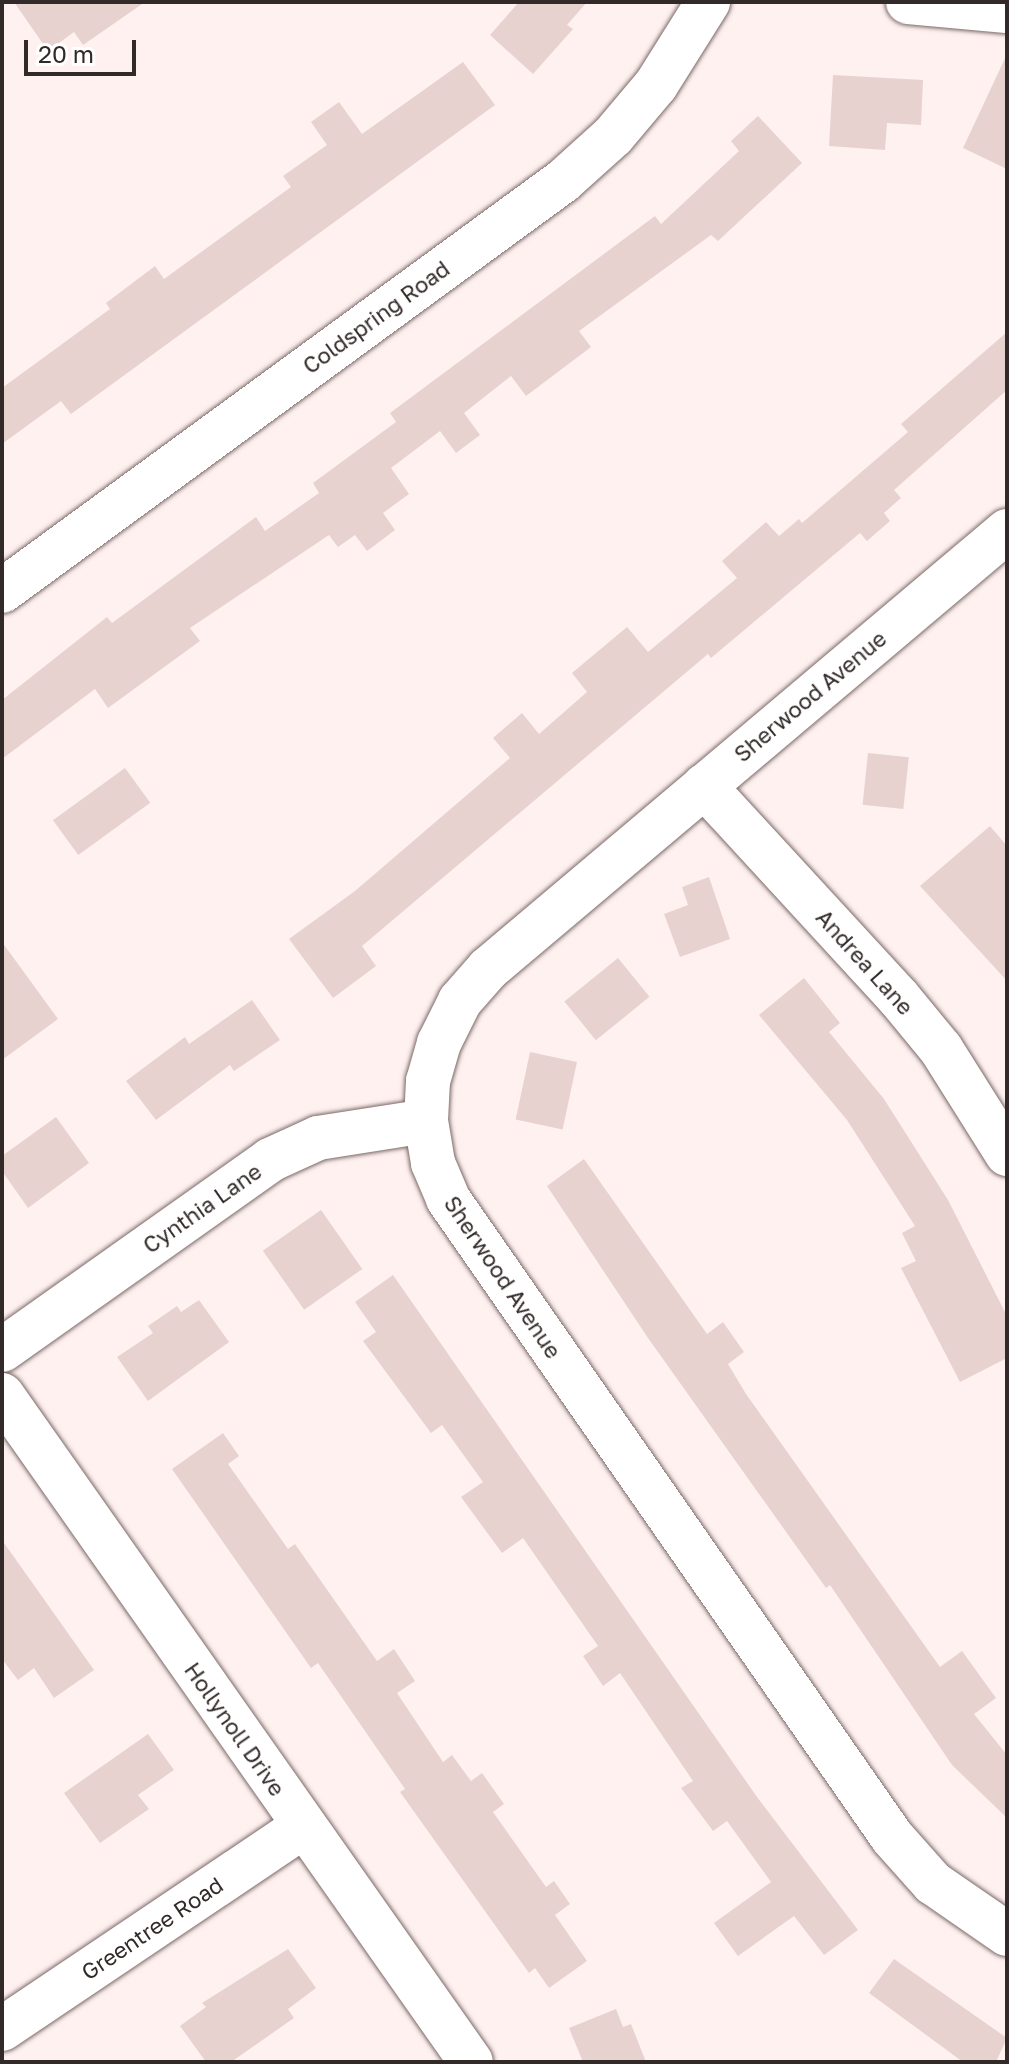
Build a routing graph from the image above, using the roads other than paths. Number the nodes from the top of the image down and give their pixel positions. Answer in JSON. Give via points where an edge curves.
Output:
{"nodes":[{"id":1,"x":708,"y":2,"type":"edge"},
{"id":2,"x":908,"y":2,"type":"edge"},
{"id":3,"x":1007,"y":11,"type":"edge"},
{"id":4,"x":1007,"y":531,"type":"edge"},
{"id":5,"x":2,"y":591,"type":"edge"},
{"id":6,"x":704,"y":786,"type":"junction"},
{"id":7,"x":426,"y":1121,"type":"junction"},
{"id":8,"x":1007,"y":1154,"type":"edge"},
{"id":9,"x":2,"y":1350,"type":"edge"},
{"id":10,"x":2,"y":1395,"type":"edge"},
{"id":11,"x":303,"y":1827,"type":"junction"},
{"id":12,"x":1007,"y":1934,"type":"edge"},
{"id":13,"x":2,"y":2029,"type":"edge"},
{"id":14,"x":471,"y":2062,"type":"edge"}],
"edges":[{"from":1,"to":5,"type":"street","name":"Coldspring Road","via":[[656,85],[613,136],[563,181]]},
{"from":2,"to":3,"type":"street"},
{"from":4,"to":6,"type":"street","name":"Sherwood Avenue"},
{"from":6,"to":7,"type":"street","name":"Sherwood Avenue","via":[[488,969],[460,1001],[428,1081]]},
{"from":6,"to":8,"type":"street","name":"Andrea Lane","via":[[941,1049]]},
{"from":7,"to":9,"type":"street","name":"Cynthia Lane","via":[[318,1138],[270,1160]]},
{"from":7,"to":12,"type":"street","name":"Sherwood Avenue","via":[[433,1163],[448,1199],[892,1837],[933,1883]]},
{"from":10,"to":11,"type":"street","name":"Hollynoll Drive"},
{"from":11,"to":13,"type":"street","name":"Greentree Road"},
{"from":11,"to":14,"type":"street","name":"Hollynoll Drive"}]}
